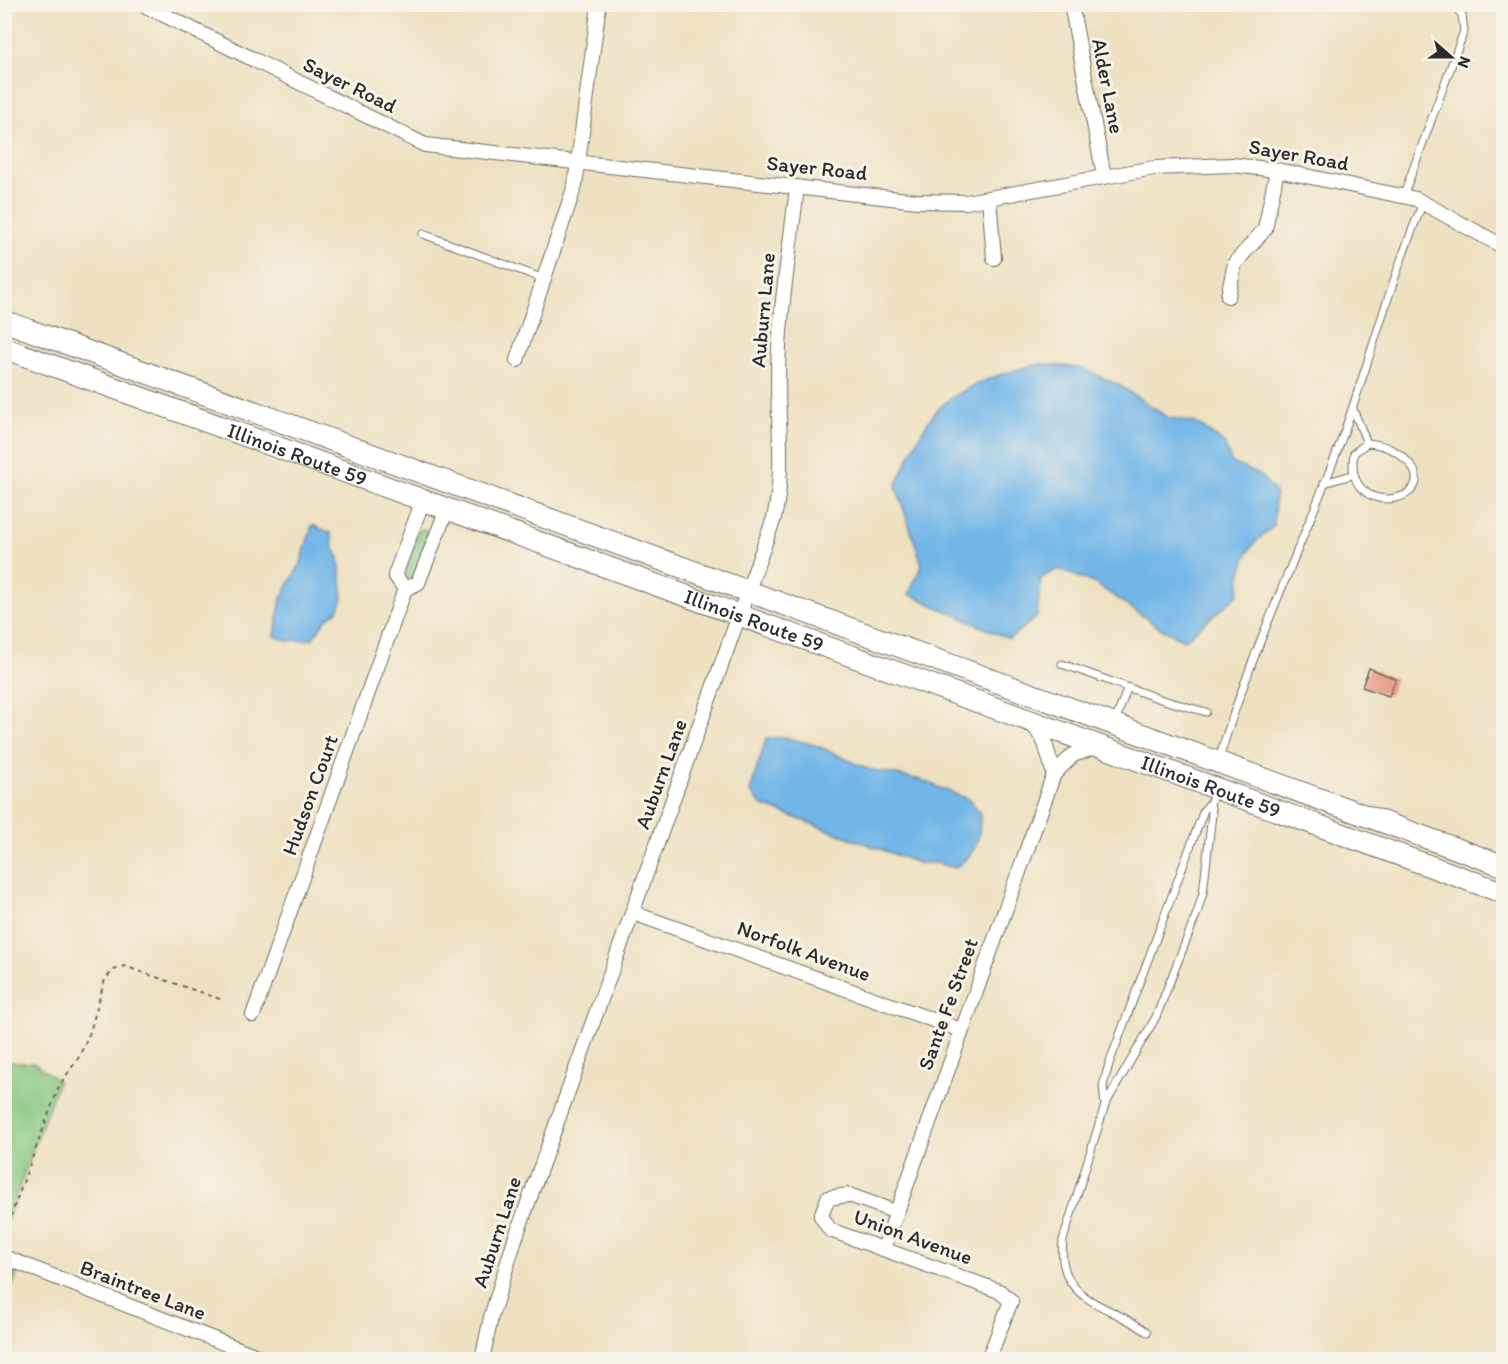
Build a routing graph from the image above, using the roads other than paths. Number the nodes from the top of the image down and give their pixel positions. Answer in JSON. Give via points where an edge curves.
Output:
{"nodes":[{"id":1,"x":142,"y":4,"type":"edge"},
{"id":2,"x":599,"y":4,"type":"edge"},
{"id":3,"x":1071,"y":4,"type":"edge"},
{"id":4,"x":1453,"y":4,"type":"edge"},
{"id":5,"x":579,"y":162,"type":"junction"},
{"id":6,"x":1277,"y":170,"type":"junction"},
{"id":7,"x":1104,"y":176,"type":"junction"},
{"id":8,"x":797,"y":187,"type":"junction"},
{"id":9,"x":1403,"y":197,"type":"junction"},
{"id":10,"x":989,"y":198,"type":"junction"},
{"id":11,"x":1423,"y":203,"type":"junction"},
{"id":12,"x":423,"y":234,"type":"dead end"},
{"id":13,"x":1503,"y":247,"type":"edge"},
{"id":14,"x":994,"y":258,"type":"dead end"},
{"id":15,"x":544,"y":279,"type":"junction"},
{"id":16,"x":1228,"y":296,"type":"dead end"},
{"id":17,"x":4,"y":321,"type":"edge"},
{"id":18,"x":4,"y":348,"type":"edge"},
{"id":19,"x":517,"y":360,"type":"dead end"},
{"id":20,"x":1353,"y":409,"type":"junction"},
{"id":21,"x":1367,"y":443,"type":"junction"},
{"id":22,"x":1352,"y":475,"type":"junction"},
{"id":23,"x":1324,"y":483,"type":"junction"},
{"id":24,"x":423,"y":500,"type":"junction"},
{"id":25,"x":447,"y":509,"type":"junction"},
{"id":26,"x":405,"y":589,"type":"junction"},
{"id":27,"x":749,"y":591,"type":"junction"},
{"id":28,"x":740,"y":615,"type":"junction"},
{"id":29,"x":1062,"y":664,"type":"dead end"},
{"id":30,"x":1127,"y":689,"type":"junction"},
{"id":31,"x":1206,"y":712,"type":"dead end"},
{"id":32,"x":1031,"y":721,"type":"junction"},
{"id":33,"x":1114,"y":724,"type":"junction"},
{"id":34,"x":1099,"y":746,"type":"junction"},
{"id":35,"x":1218,"y":762,"type":"junction"},
{"id":36,"x":1054,"y":774,"type":"junction"},
{"id":37,"x":1213,"y":796,"type":"junction"},
{"id":38,"x":1503,"y":866,"type":"edge"},
{"id":39,"x":1503,"y":893,"type":"edge"},
{"id":40,"x":633,"y":913,"type":"junction"},
{"id":41,"x":253,"y":1015,"type":"dead end"},
{"id":42,"x":961,"y":1030,"type":"junction"},
{"id":43,"x":1105,"y":1105,"type":"junction"},
{"id":44,"x":896,"y":1212,"type":"junction"},
{"id":45,"x":884,"y":1248,"type":"junction"},
{"id":46,"x":4,"y":1257,"type":"edge"},
{"id":47,"x":1147,"y":1332,"type":"dead end"},
{"id":48,"x":267,"y":1359,"type":"edge"},
{"id":49,"x":482,"y":1359,"type":"edge"},
{"id":50,"x":988,"y":1359,"type":"edge"}],
"edges":[{"from":1,"to":5,"type":"street","name":"Sayer Road","via":[[424,145]]},
{"from":2,"to":5,"type":"street"},
{"from":3,"to":7,"type":"street","name":"Alder Lane"},
{"from":4,"to":9,"type":"lane","via":[[1462,15],[1464,31]]},
{"from":5,"to":8,"type":"street","name":"Sayer Road"},
{"from":5,"to":15,"type":"street"},
{"from":6,"to":7,"type":"street","name":"Sayer Road","via":[[1193,165]]},
{"from":6,"to":9,"type":"street","name":"Sayer Road"},
{"from":6,"to":16,"type":"street","via":[[1265,229],[1234,263]]},
{"from":7,"to":10,"type":"street","name":"Sayer Road"},
{"from":8,"to":10,"type":"street","name":"Sayer Road","via":[[917,201],[966,202]]},
{"from":8,"to":27,"type":"street","name":"Auburn Lane","via":[[780,336],[780,484],[774,518]]},
{"from":9,"to":11,"type":"street","name":"Sayer Road"},
{"from":10,"to":14,"type":"street"},
{"from":11,"to":13,"type":"street","name":"Sayer Road"},
{"from":11,"to":20,"type":"lane"},
{"from":12,"to":15,"type":"lane"},
{"from":15,"to":19,"type":"street"},
{"from":17,"to":27,"type":"main road","name":"Illinois Route 59"},
{"from":18,"to":24,"type":"main road","name":"Illinois Route 59"},
{"from":20,"to":21,"type":"lane"},
{"from":20,"to":23,"type":"lane"},
{"from":21,"to":22,"type":"lane","via":[[1354,453]]},
{"from":21,"to":22,"type":"lane","via":[[1380,444],[1402,455],[1415,476],[1412,488],[1407,496],[1386,500],[1364,490]]},
{"from":22,"to":23,"type":"lane"},
{"from":23,"to":35,"type":"lane","via":[[1235,702]]},
{"from":24,"to":25,"type":"main road","name":"Illinois Route 59"},
{"from":24,"to":26,"type":"street","via":[[395,575]]},
{"from":25,"to":26,"type":"street","name":"Hudson Court","via":[[418,584]]},
{"from":25,"to":28,"type":"main road","name":"Illinois Route 59"},
{"from":26,"to":41,"type":"street","name":"Hudson Court"},
{"from":27,"to":28,"type":"street","name":"Auburn Lane"},
{"from":27,"to":33,"type":"main road","name":"Illinois Route 59"},
{"from":28,"to":32,"type":"main road","name":"Illinois Route 59"},
{"from":28,"to":40,"type":"street","name":"Auburn Lane"},
{"from":29,"to":30,"type":"lane"},
{"from":30,"to":31,"type":"lane"},
{"from":30,"to":33,"type":"lane"},
{"from":32,"to":34,"type":"main road","name":"Illinois Route 59"},
{"from":32,"to":36,"type":"street","via":[[1045,743]]},
{"from":33,"to":35,"type":"main road","name":"Illinois Route 59"},
{"from":34,"to":36,"type":"street","name":"Sante Fe Street","via":[[1073,755]]},
{"from":34,"to":37,"type":"main road","name":"Illinois Route 59"},
{"from":35,"to":38,"type":"main road","name":"Illinois Route 59"},
{"from":36,"to":42,"type":"street","name":"Sante Fe Street"},
{"from":37,"to":39,"type":"main road","name":"Illinois Route 59"},
{"from":37,"to":43,"type":"lane","via":[[1204,810],[1109,1064],[1103,1086]]},
{"from":37,"to":43,"type":"lane","via":[[1203,893],[1197,912],[1156,1017]]},
{"from":40,"to":42,"type":"street","name":"Norfolk Avenue"},
{"from":40,"to":49,"type":"street","name":"Auburn Lane","via":[[515,1239]]},
{"from":42,"to":44,"type":"street","name":"Sante Fe Street"},
{"from":43,"to":47,"type":"lane","via":[[1063,1240],[1061,1260],[1073,1289]]},
{"from":44,"to":45,"type":"street","name":"Sante Fe Street"},
{"from":44,"to":45,"type":"street","name":"Union Avenue","via":[[849,1195],[828,1197],[821,1216],[830,1230]]},
{"from":45,"to":50,"type":"street","name":"Union Avenue","via":[[999,1291],[1011,1301]]},
{"from":46,"to":48,"type":"street","name":"Braintree Lane"}]}
